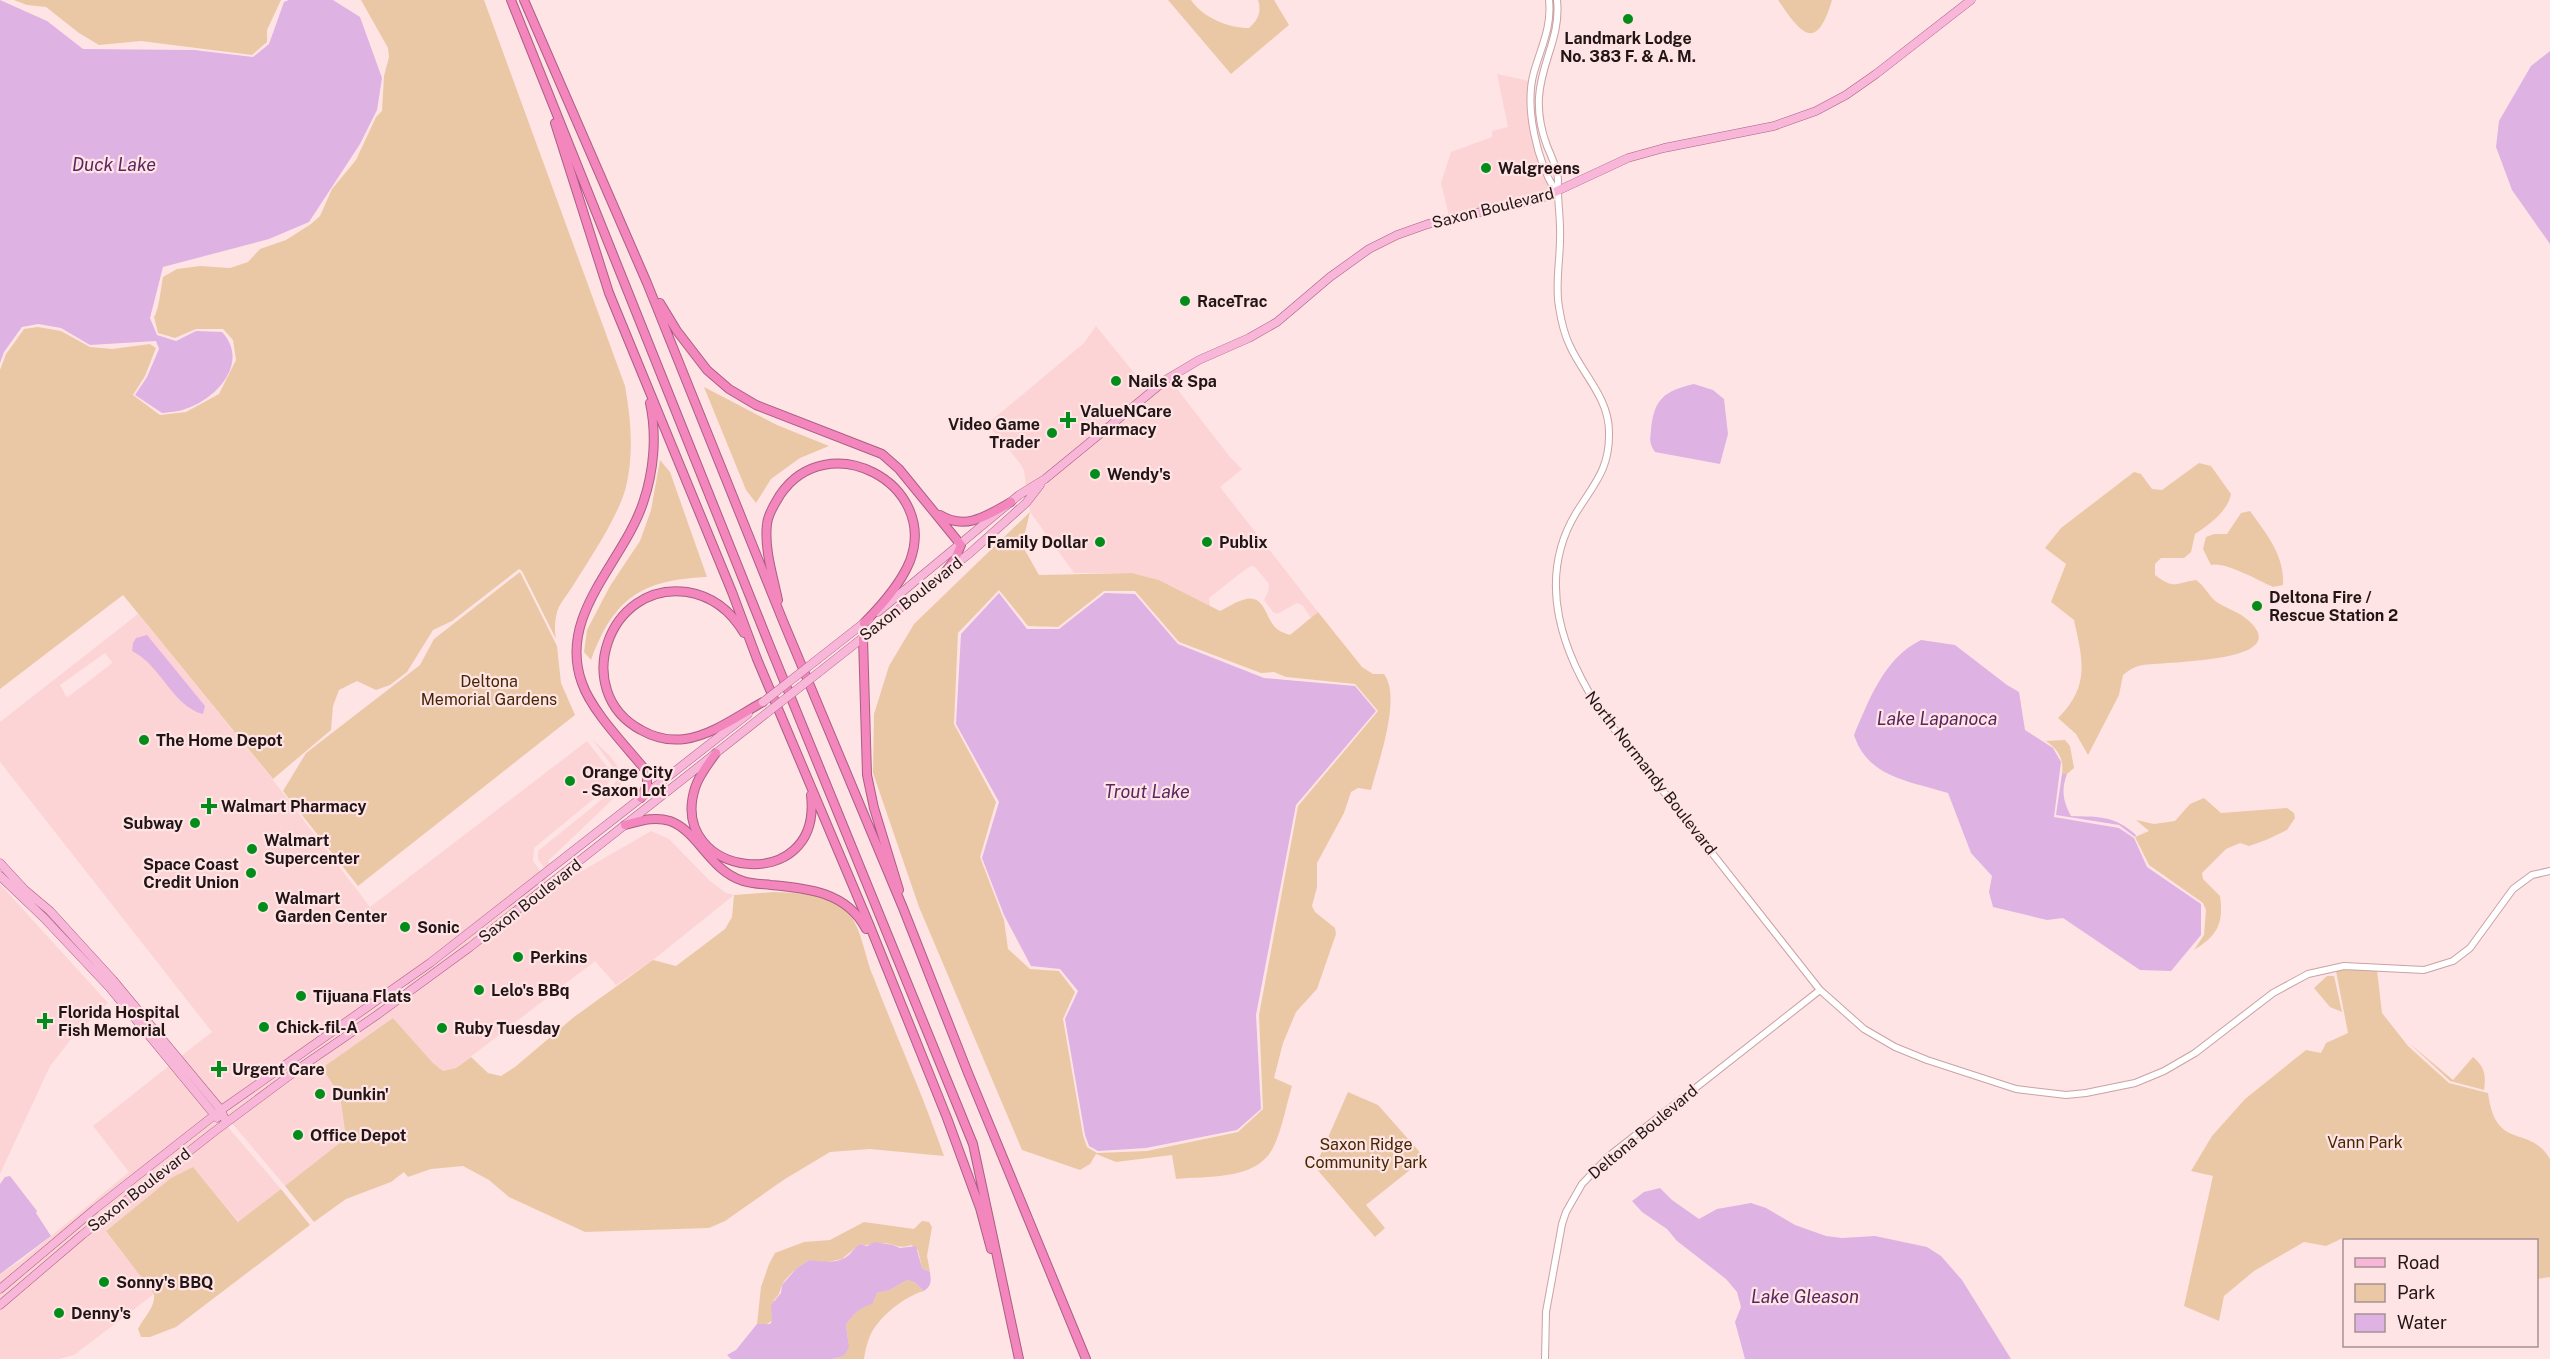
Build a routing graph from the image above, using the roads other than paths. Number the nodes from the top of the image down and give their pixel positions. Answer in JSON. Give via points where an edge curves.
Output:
{"nodes":[{"id":1,"x":511,"y":0,"type":"edge"},
{"id":2,"x":524,"y":0,"type":"edge"},
{"id":3,"x":1549,"y":0,"type":"edge"},
{"id":4,"x":1557,"y":0,"type":"edge"},
{"id":5,"x":1971,"y":0,"type":"edge"},
{"id":6,"x":537,"y":63,"type":"junction"},
{"id":7,"x":1556,"y":192,"type":"junction"},
{"id":8,"x":647,"y":282,"type":"junction"},
{"id":9,"x":645,"y":379,"type":"junction"},
{"id":10,"x":1045,"y":479,"type":"junction"},
{"id":11,"x":1011,"y":502,"type":"junction"},
{"id":12,"x":934,"y":511,"type":"junction"},
{"id":13,"x":961,"y":545,"type":"junction"},
{"id":14,"x":943,"y":575,"type":"junction"},
{"id":15,"x":783,"y":621,"type":"junction"},
{"id":16,"x":864,"y":623,"type":"junction"},
{"id":17,"x":863,"y":638,"type":"junction"},
{"id":18,"x":757,"y":658,"type":"junction"},
{"id":19,"x":763,"y":702,"type":"junction"},
{"id":20,"x":716,"y":753,"type":"junction"},
{"id":21,"x":808,"y":783,"type":"junction"},
{"id":22,"x":641,"y":798,"type":"junction"},
{"id":23,"x":624,"y":825,"type":"junction"},
{"id":24,"x":0,"y":863,"type":"edge"},
{"id":25,"x":2550,"y":871,"type":"edge"},
{"id":26,"x":0,"y":876,"type":"edge"},
{"id":27,"x":12,"y":889,"type":"junction"},
{"id":28,"x":37,"y":900,"type":"junction"},
{"id":29,"x":903,"y":908,"type":"junction"},
{"id":30,"x":882,"y":960,"type":"junction"},
{"id":31,"x":408,"y":979,"type":"junction"},
{"id":32,"x":1820,"y":990,"type":"junction"},
{"id":33,"x":392,"y":991,"type":"junction"},
{"id":34,"x":398,"y":1000,"type":"junction"},
{"id":35,"x":377,"y":1015,"type":"junction"},
{"id":36,"x":221,"y":1110,"type":"junction"},
{"id":37,"x":214,"y":1116,"type":"junction"},
{"id":38,"x":226,"y":1122,"type":"junction"},
{"id":39,"x":0,"y":1289,"type":"edge"},
{"id":40,"x":0,"y":1305,"type":"edge"},
{"id":41,"x":1009,"y":1316,"type":"junction"},
{"id":42,"x":1019,"y":1359,"type":"edge"},
{"id":43,"x":1086,"y":1359,"type":"edge"},
{"id":44,"x":1545,"y":1359,"type":"edge"}],
"edges":[{"from":1,"to":6,"type":"highway"},
{"from":2,"to":8,"type":"highway"},
{"from":3,"to":7,"type":"street","name":"North Normandy Boulevard","via":[[1548,31],[1532,78],[1530,111],[1534,137]]},
{"from":4,"to":7,"type":"street","name":"North Normandy Boulevard","via":[[1556,35],[1544,68],[1539,106],[1543,134],[1558,178]]},
{"from":5,"to":7,"type":"main road","name":"Saxon Boulevard","via":[[1876,74],[1816,111],[1774,126],[1664,147],[1628,158]]},
{"from":6,"to":9,"type":"highway","via":[[597,260]]},
{"from":6,"to":41,"type":"highway","via":[[974,1144]]},
{"from":7,"to":10,"type":"main road","name":"Saxon Boulevard","via":[[1519,205],[1428,224],[1369,249],[1277,322],[1167,379]]},
{"from":7,"to":32,"type":"street","name":"North Normandy Boulevard","via":[[1560,221],[1558,305],[1563,328],[1604,405],[1610,428],[1604,470],[1576,514],[1557,561],[1556,600],[1561,630],[1574,668],[1604,716]]},
{"from":8,"to":12,"type":"highway","via":[[676,331],[707,370],[729,389],[756,405],[882,454]]},
{"from":8,"to":15,"type":"highway"},
{"from":9,"to":18,"type":"highway"},
{"from":9,"to":22,"type":"highway","via":[[654,422],[652,461],[643,503],[594,592],[576,635],[578,669],[589,699],[647,772]]},
{"from":10,"to":11,"type":"main road","name":"Saxon Boulevard"},
{"from":10,"to":14,"type":"main road","name":"Saxon Boulevard","via":[[1026,503]]},
{"from":11,"to":12,"type":"highway","via":[[971,522],[951,520]]},
{"from":11,"to":13,"type":"main road","name":"Saxon Boulevard"},
{"from":12,"to":13,"type":"highway"},
{"from":13,"to":14,"type":"highway"},
{"from":13,"to":16,"type":"main road","name":"Saxon Boulevard"},
{"from":14,"to":17,"type":"main road","name":"Saxon Boulevard"},
{"from":15,"to":16,"type":"highway","via":[[767,544],[767,522],[773,506],[785,488],[801,475],[822,465],[844,462],[876,472],[887,480],[909,508],[912,521],[914,545],[910,560],[896,585]]},
{"from":15,"to":29,"type":"highway"},
{"from":16,"to":19,"type":"main road","name":"Saxon Boulevard","bridge":true},
{"from":17,"to":20,"type":"main road","name":"Saxon Boulevard","bridge":true},
{"from":17,"to":29,"type":"highway","via":[[867,775]]},
{"from":18,"to":19,"type":"highway","via":[[743,630],[723,607],[694,593],[674,592],[645,599],[619,620],[606,647],[603,674],[611,701],[622,716],[639,729],[663,739],[697,737]]},
{"from":18,"to":21,"type":"highway"},
{"from":19,"to":22,"type":"main road","name":"Saxon Boulevard"},
{"from":20,"to":21,"type":"highway","via":[[695,788],[693,815],[709,848],[734,863],[769,864],[795,848],[810,819]]},
{"from":20,"to":23,"type":"main road","name":"Saxon Boulevard"},
{"from":21,"to":30,"type":"highway"},
{"from":22,"to":31,"type":"main road","name":"Saxon Boulevard"},
{"from":23,"to":30,"type":"highway","via":[[651,818],[672,822],[729,875],[746,882],[822,892],[840,901],[863,923]]},
{"from":23,"to":34,"type":"main road","name":"Saxon Boulevard"},
{"from":24,"to":28,"type":"main road"},
{"from":25,"to":32,"type":"street","name":"North Normandy Boulevard","via":[[2532,875],[2513,889],[2470,948],[2453,961],[2424,970],[2344,966],[2308,974],[2273,993],[2164,1071],[2135,1083],[2086,1093],[2066,1095],[2016,1089],[1927,1060],[1864,1029]]},
{"from":26,"to":27,"type":"main road"},
{"from":27,"to":28,"type":"main road"},
{"from":27,"to":37,"type":"main road","via":[[109,987]]},
{"from":28,"to":36,"type":"main road","via":[[113,980]]},
{"from":29,"to":43,"type":"highway"},
{"from":30,"to":41,"type":"highway","via":[[980,1208]]},
{"from":31,"to":33,"type":"main road","name":"Saxon Boulevard"},
{"from":31,"to":34,"type":"main road"},
{"from":32,"to":44,"type":"street","name":"Deltona Boulevard","via":[[1609,1156],[1582,1184],[1559,1234],[1546,1312]]},
{"from":33,"to":35,"type":"main road"},
{"from":33,"to":36,"type":"main road","name":"Saxon Boulevard"},
{"from":34,"to":35,"type":"main road","name":"Saxon Boulevard"},
{"from":35,"to":38,"type":"main road","name":"Saxon Boulevard"},
{"from":36,"to":37,"type":"main road","name":"Saxon Boulevard"},
{"from":36,"to":38,"type":"main road"},
{"from":37,"to":38,"type":"main road"},
{"from":37,"to":39,"type":"main road","name":"Saxon Boulevard"},
{"from":38,"to":40,"type":"main road","name":"Saxon Boulevard"},
{"from":41,"to":42,"type":"highway"}]}
